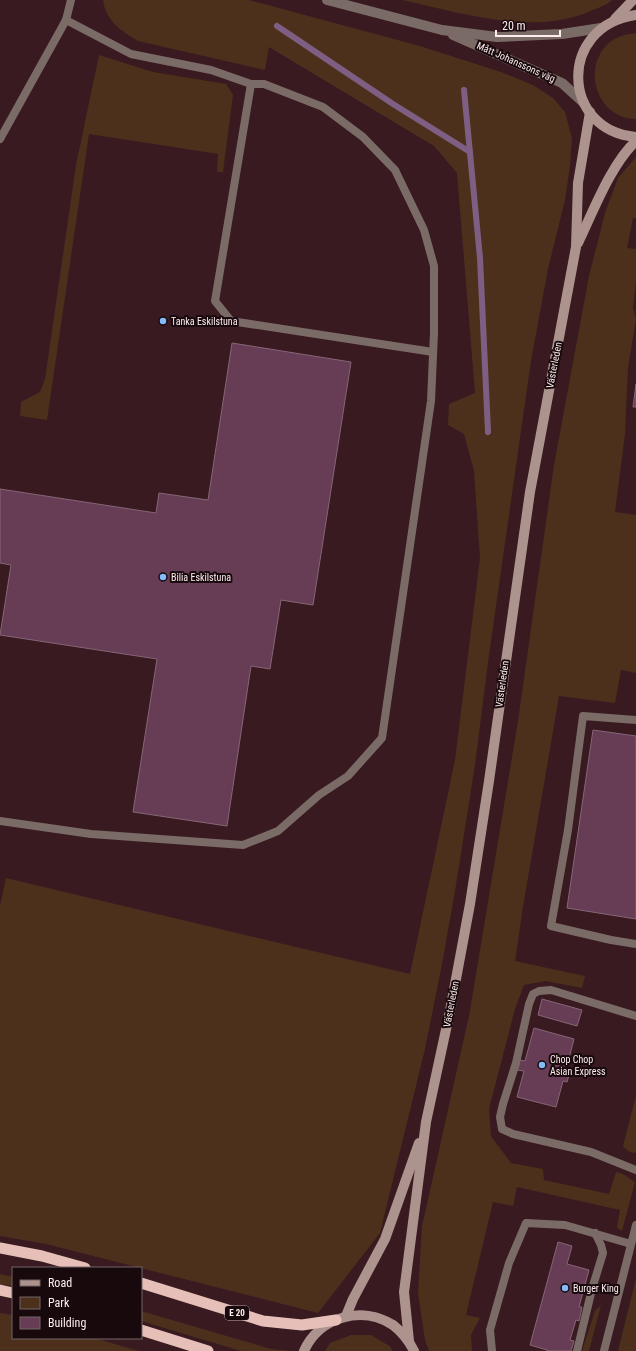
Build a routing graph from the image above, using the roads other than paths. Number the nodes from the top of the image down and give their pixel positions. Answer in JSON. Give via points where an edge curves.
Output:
{"nodes":[{"id":1,"x":71,"y":0,"type":"edge"},
{"id":2,"x":328,"y":0,"type":"edge"},
{"id":3,"x":633,"y":0,"type":"edge"},
{"id":4,"x":636,"y":15,"type":"edge"},
{"id":5,"x":66,"y":20,"type":"junction"},
{"id":6,"x":613,"y":21,"type":"junction"},
{"id":7,"x":601,"y":28,"type":"junction"},
{"id":8,"x":442,"y":30,"type":"junction"},
{"id":9,"x":251,"y":84,"type":"junction"},
{"id":10,"x":584,"y":103,"type":"junction"},
{"id":11,"x":590,"y":112,"type":"junction"},
{"id":12,"x":636,"y":137,"type":"edge"},
{"id":13,"x":0,"y":139,"type":"edge"},
{"id":14,"x":636,"y":141,"type":"edge"},
{"id":15,"x":576,"y":247,"type":"junction"},
{"id":16,"x":433,"y":352,"type":"junction"},
{"id":17,"x":636,"y":720,"type":"edge"},
{"id":18,"x":0,"y":821,"type":"edge"},
{"id":19,"x":636,"y":944,"type":"edge"},
{"id":20,"x":636,"y":1016,"type":"edge"},
{"id":21,"x":426,"y":1122,"type":"junction"},
{"id":22,"x":636,"y":1170,"type":"edge"},
{"id":23,"x":636,"y":1225,"type":"edge"},
{"id":24,"x":594,"y":1233,"type":"junction"},
{"id":25,"x":631,"y":1244,"type":"junction"},
{"id":26,"x":0,"y":1248,"type":"edge"},
{"id":27,"x":81,"y":1267,"type":"edge"},
{"id":28,"x":142,"y":1283,"type":"edge"},
{"id":29,"x":0,"y":1290,"type":"edge"},
{"id":30,"x":12,"y":1293,"type":"edge"},
{"id":31,"x":341,"y":1318,"type":"junction"},
{"id":32,"x":142,"y":1330,"type":"edge"},
{"id":33,"x":409,"y":1341,"type":"junction"},
{"id":34,"x":492,"y":1349,"type":"edge"},
{"id":35,"x":208,"y":1351,"type":"edge"},
{"id":36,"x":304,"y":1351,"type":"edge"},
{"id":37,"x":414,"y":1351,"type":"edge"},
{"id":38,"x":577,"y":1351,"type":"edge"},
{"id":39,"x":604,"y":1351,"type":"edge"}],
"edges":[{"from":1,"to":5,"type":"lane"},
{"from":2,"to":8,"type":"street","name":"Mått Johanssons väg"},
{"from":3,"to":6,"type":"main road"},
{"from":4,"to":6,"type":"main road"},
{"from":5,"to":9,"type":"lane","via":[[131,54],[211,70]]},
{"from":5,"to":13,"type":"lane"},
{"from":6,"to":7,"type":"main road"},
{"from":7,"to":8,"type":"street","name":"Mått Johanssons väg","via":[[562,34],[497,37]]},
{"from":7,"to":10,"type":"main road","via":[[587,44],[579,65],[579,86]]},
{"from":8,"to":10,"type":"street","name":"Mått Johanssons väg","via":[[562,82]]},
{"from":9,"to":16,"type":"lane","via":[[264,84],[323,107],[363,137],[394,170],[424,230],[434,266]]},
{"from":9,"to":16,"type":"lane","via":[[215,301],[231,321]]},
{"from":10,"to":11,"type":"main road"},
{"from":11,"to":12,"type":"main road","via":[[607,128]]},
{"from":11,"to":15,"type":"main road","name":"Västerleden","via":[[578,183]]},
{"from":14,"to":15,"type":"main road","name":"Västerleden","via":[[628,149],[605,187]]},
{"from":15,"to":21,"type":"main road","name":"Västerleden","via":[[530,492],[470,904]]},
{"from":16,"to":18,"type":"lane","via":[[431,401],[382,738],[348,776],[319,795],[278,831],[243,845],[91,834]]},
{"from":17,"to":19,"type":"lane","via":[[583,716],[568,830],[551,926]]},
{"from":20,"to":22,"type":"lane","via":[[551,990],[533,994],[500,1117],[502,1129],[513,1134],[591,1152]]},
{"from":21,"to":31,"type":"main road","name":"Västerleden","via":[[385,1239]]},
{"from":21,"to":33,"type":"main road","name":"Västerleden","via":[[404,1292]]},
{"from":23,"to":25,"type":"lane"},
{"from":24,"to":25,"type":"lane"},
{"from":24,"to":34,"type":"lane","via":[[565,1225],[526,1223],[509,1263],[490,1330]]},
{"from":24,"to":38,"type":"lane","via":[[603,1253]]},
{"from":25,"to":39,"type":"lane"},
{"from":26,"to":27,"type":"highway"},
{"from":28,"to":31,"type":"highway","number":"E 20","via":[[263,1322],[302,1325]]},
{"from":29,"to":30,"type":"highway"},
{"from":31,"to":33,"type":"main road","via":[[360,1315],[383,1320]]},
{"from":31,"to":36,"type":"main road","via":[[322,1328],[312,1337]]},
{"from":32,"to":35,"type":"highway"},
{"from":33,"to":37,"type":"main road"}]}
